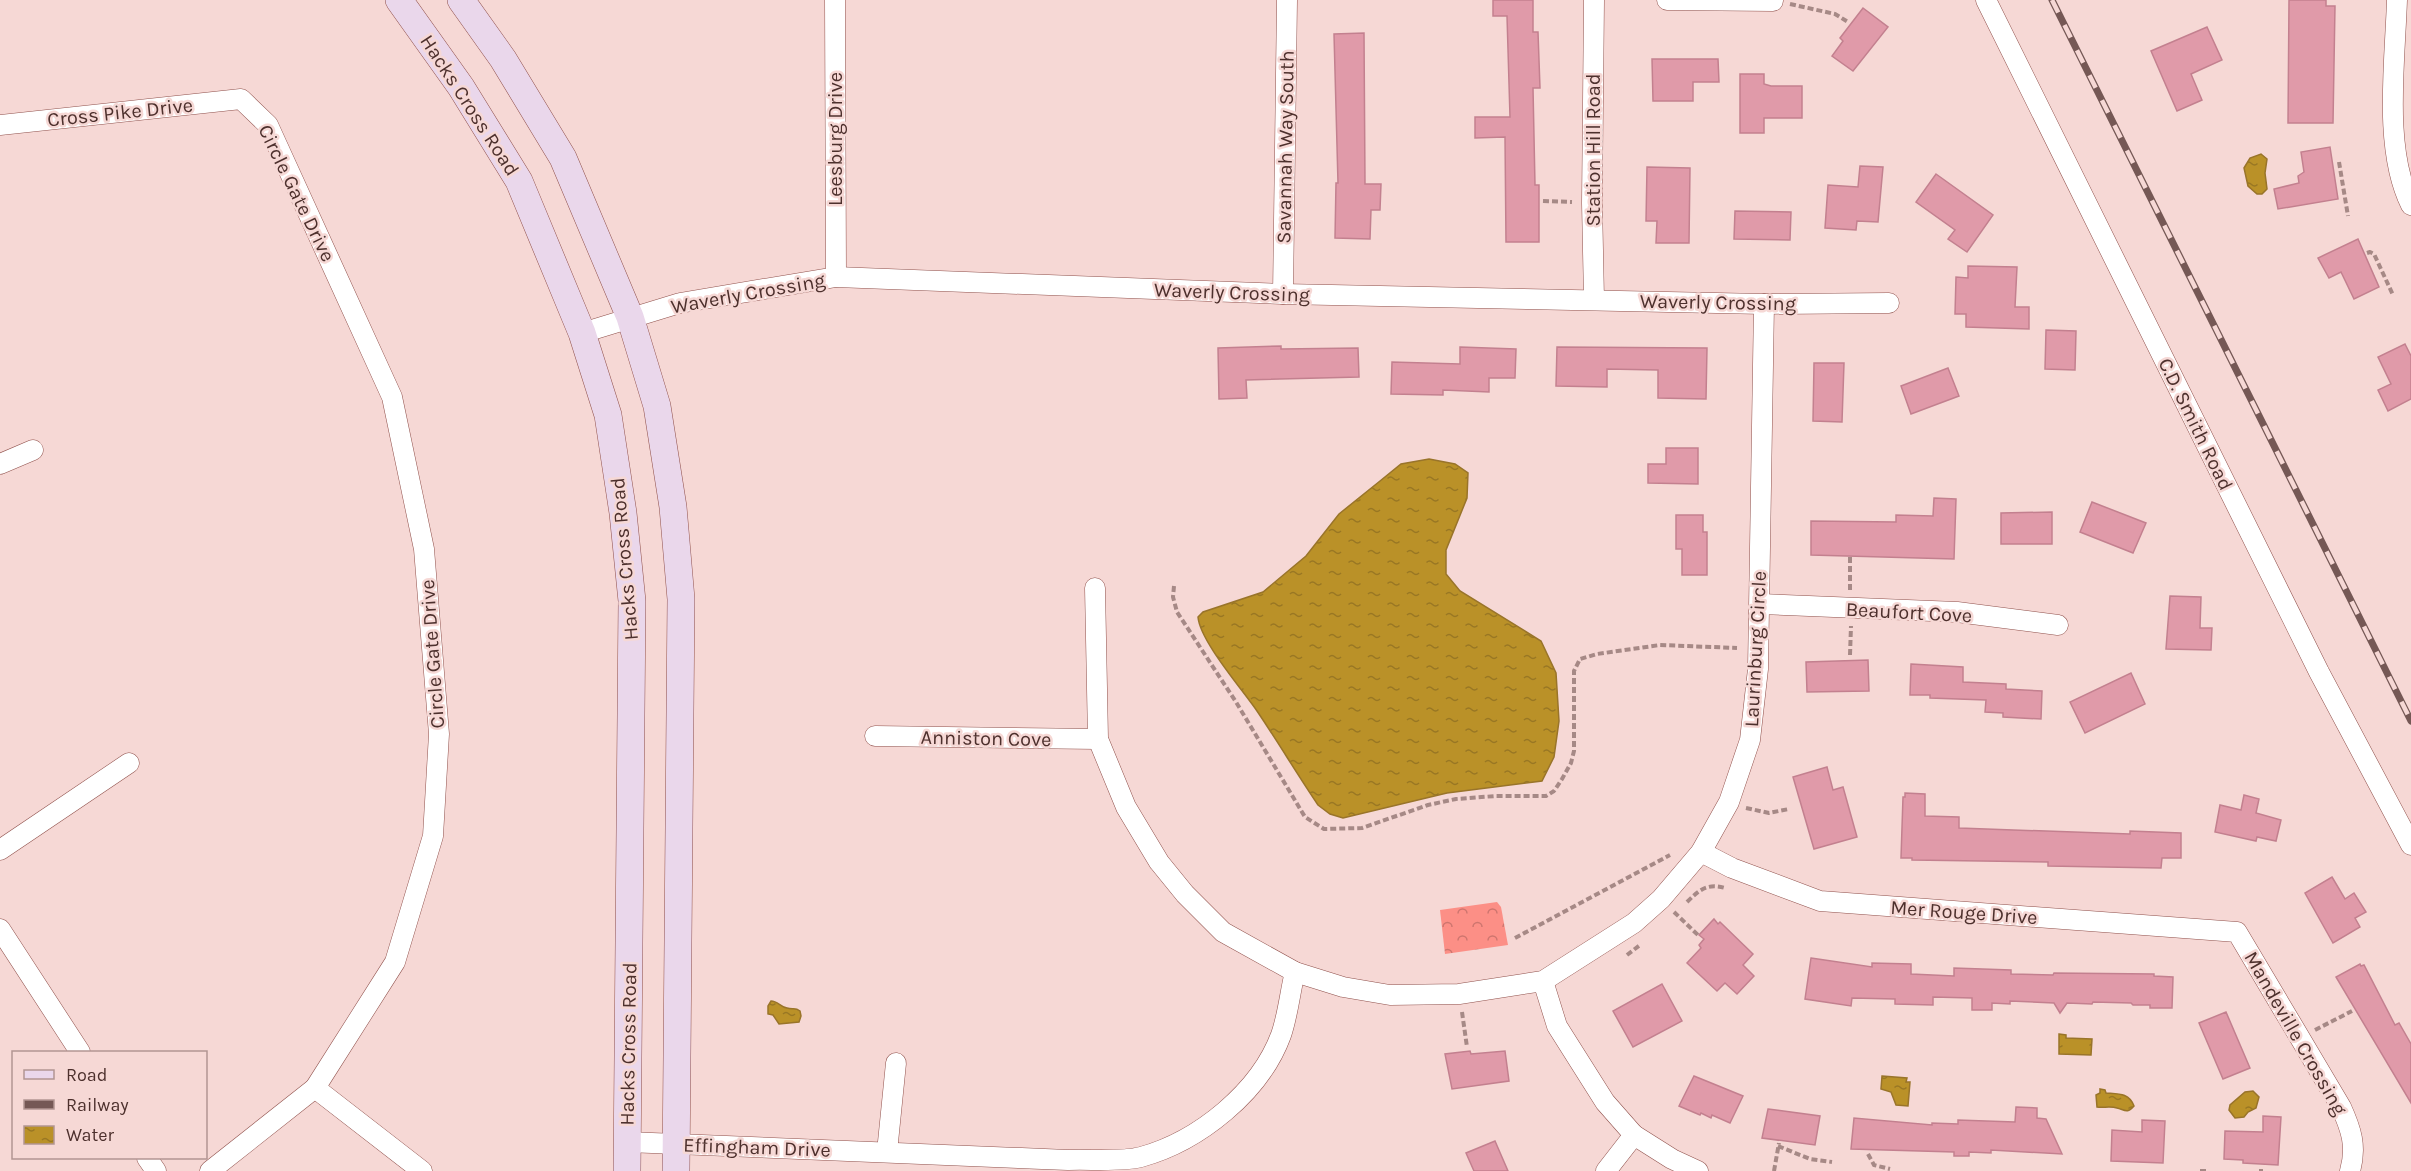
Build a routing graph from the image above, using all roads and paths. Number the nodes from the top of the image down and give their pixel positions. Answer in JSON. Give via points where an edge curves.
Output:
{"nodes":[{"id":1,"x":399,"y":0,"type":"edge"},
{"id":2,"x":460,"y":0,"type":"edge"},
{"id":3,"x":835,"y":0,"type":"edge"},
{"id":4,"x":1287,"y":0,"type":"edge"},
{"id":5,"x":1594,"y":0,"type":"edge"},
{"id":6,"x":1667,"y":0,"type":"edge"},
{"id":7,"x":1986,"y":0,"type":"edge"},
{"id":8,"x":2397,"y":0,"type":"edge"},
{"id":9,"x":1773,"y":1,"type":"edge"},
{"id":10,"x":1848,"y":22,"type":"dead end"},
{"id":11,"x":241,"y":99,"type":"joint"},
{"id":12,"x":0,"y":125,"type":"edge"},
{"id":13,"x":2339,"y":162,"type":"dead end"},
{"id":14,"x":1543,"y":201,"type":"dead end"},
{"id":15,"x":1592,"y":203,"type":"junction"},
{"id":16,"x":2411,"y":205,"type":"edge"},
{"id":17,"x":2348,"y":216,"type":"dead end"},
{"id":18,"x":2367,"y":254,"type":"dead end"},
{"id":19,"x":836,"y":277,"type":"junction"},
{"id":20,"x":1283,"y":294,"type":"junction"},
{"id":21,"x":2393,"y":295,"type":"dead end"},
{"id":22,"x":1594,"y":299,"type":"junction"},
{"id":23,"x":1889,"y":303,"type":"dead end"},
{"id":24,"x":1764,"y":304,"type":"junction"},
{"id":25,"x":630,"y":317,"type":"junction"},
{"id":26,"x":582,"y":333,"type":"junction"},
{"id":27,"x":33,"y":450,"type":"dead end"},
{"id":28,"x":0,"y":464,"type":"edge"},
{"id":29,"x":1850,"y":557,"type":"dead end"},
{"id":30,"x":1174,"y":586,"type":"dead end"},
{"id":31,"x":1095,"y":588,"type":"dead end"},
{"id":32,"x":1760,"y":604,"type":"junction"},
{"id":33,"x":1851,"y":608,"type":"junction"},
{"id":34,"x":2058,"y":625,"type":"dead end"},
{"id":35,"x":1737,"y":637,"type":"dead end"},
{"id":36,"x":1737,"y":648,"type":"junction"},
{"id":37,"x":1737,"y":655,"type":"dead end"},
{"id":38,"x":1850,"y":655,"type":"dead end"},
{"id":39,"x":875,"y":736,"type":"dead end"},
{"id":40,"x":1098,"y":739,"type":"junction"},
{"id":41,"x":129,"y":763,"type":"dead end"},
{"id":42,"x":1729,"y":802,"type":"junction"},
{"id":43,"x":1789,"y":809,"type":"dead end"},
{"id":44,"x":2411,"y":844,"type":"edge"},
{"id":45,"x":1676,"y":849,"type":"dead end"},
{"id":46,"x":0,"y":850,"type":"edge"},
{"id":47,"x":1701,"y":852,"type":"junction"},
{"id":48,"x":1732,"y":891,"type":"dead end"},
{"id":49,"x":1661,"y":899,"type":"junction"},
{"id":50,"x":1676,"y":914,"type":"junction"},
{"id":51,"x":1671,"y":919,"type":"dead end"},
{"id":52,"x":0,"y":929,"type":"edge"},
{"id":53,"x":2237,"y":932,"type":"joint"},
{"id":54,"x":1699,"y":936,"type":"dead end"},
{"id":55,"x":1515,"y":938,"type":"dead end"},
{"id":56,"x":1647,"y":940,"type":"dead end"},
{"id":57,"x":1627,"y":955,"type":"dead end"},
{"id":58,"x":1295,"y":972,"type":"junction"},
{"id":59,"x":1543,"y":981,"type":"junction"},
{"id":60,"x":1459,"y":994,"type":"junction"},
{"id":61,"x":2352,"y":1011,"type":"dead end"},
{"id":62,"x":2313,"y":1031,"type":"dead end"},
{"id":63,"x":1467,"y":1047,"type":"dead end"},
{"id":64,"x":79,"y":1051,"type":"edge"},
{"id":65,"x":896,"y":1063,"type":"dead end"},
{"id":66,"x":315,"y":1088,"type":"junction"},
{"id":67,"x":1634,"y":1135,"type":"junction"},
{"id":68,"x":627,"y":1142,"type":"junction"},
{"id":69,"x":677,"y":1144,"type":"junction"},
{"id":70,"x":887,"y":1152,"type":"junction"},
{"id":71,"x":1868,"y":1154,"type":"dead end"},
{"id":72,"x":1832,"y":1162,"type":"dead end"},
{"id":73,"x":1890,"y":1169,"type":"dead end"},
{"id":74,"x":210,"y":1171,"type":"edge"},
{"id":75,"x":422,"y":1171,"type":"edge"},
{"id":76,"x":627,"y":1171,"type":"edge"},
{"id":77,"x":676,"y":1171,"type":"edge"},
{"id":78,"x":1606,"y":1171,"type":"edge"},
{"id":79,"x":1698,"y":1171,"type":"edge"},
{"id":80,"x":1774,"y":1171,"type":"edge"},
{"id":81,"x":2200,"y":1171,"type":"edge"},
{"id":82,"x":2207,"y":1171,"type":"edge"},
{"id":83,"x":2350,"y":1171,"type":"edge"}],
"edges":[{"from":1,"to":26,"type":"main road","name":"Hacks Cross Road","via":[[461,87],[519,181]]},
{"from":2,"to":25,"type":"main road","via":[[503,59],[563,158]]},
{"from":3,"to":19,"type":"street","name":"Leesburg Drive"},
{"from":4,"to":20,"type":"street","name":"Savannah Way South"},
{"from":5,"to":15,"type":"street","name":"Station Hill Road"},
{"from":6,"to":9,"type":"street"},
{"from":7,"to":44,"type":"street","name":"C.D. Smith Road","via":[[2319,672]]},
{"from":8,"to":16,"type":"street","via":[[2394,141],[2399,176]]},
{"from":9,"to":10,"type":"path","via":[[1835,14]]},
{"from":11,"to":12,"type":"street","name":"Cross Pike Drive"},
{"from":11,"to":66,"type":"street","name":"Circle Gate Drive","via":[[268,125],[392,397],[424,549],[439,734],[433,836],[394,962]]},
{"from":13,"to":17,"type":"path"},
{"from":14,"to":15,"type":"path"},
{"from":15,"to":22,"type":"street","name":"Station Hill Road"},
{"from":18,"to":21,"type":"path","via":[[2374,255]]},
{"from":19,"to":20,"type":"street","name":"Waverly Crossing"},
{"from":19,"to":25,"type":"street","name":"Waverly Crossing","via":[[680,303]]},
{"from":20,"to":22,"type":"street","name":"Waverly Crossing"},
{"from":22,"to":24,"type":"street","name":"Waverly Crossing"},
{"from":23,"to":24,"type":"street","name":"Waverly Crossing"},
{"from":24,"to":32,"type":"street","name":"Laurinburg Circle"},
{"from":25,"to":26,"type":"street","name":"Waverly Crossing"},
{"from":25,"to":69,"type":"main road","via":[[657,406],[673,507],[681,599]]},
{"from":26,"to":68,"type":"main road","name":"Hacks Cross Road","via":[[608,415],[632,601]]},
{"from":27,"to":28,"type":"street"},
{"from":29,"to":33,"type":"path"},
{"from":30,"to":36,"type":"path","via":[[1177,612],[1305,817],[1324,829],[1362,828],[1456,799],[1545,796],[1554,791],[1571,763],[1574,671],[1580,659],[1660,645]]},
{"from":31,"to":40,"type":"street","name":"Laurinburg Circle"},
{"from":32,"to":33,"type":"street","name":"Beaufort Cove"},
{"from":32,"to":42,"type":"street","name":"Laurinburg Circle","via":[[1753,719],[1744,762]]},
{"from":33,"to":34,"type":"street","name":"Beaufort Cove","via":[[1957,612]]},
{"from":33,"to":38,"type":"path"},
{"from":35,"to":36,"type":"path"},
{"from":36,"to":37,"type":"path"},
{"from":39,"to":40,"type":"street","name":"Anniston Cove"},
{"from":40,"to":58,"type":"street","name":"Laurinburg Circle","via":[[1140,832],[1185,894],[1223,932]]},
{"from":41,"to":46,"type":"street"},
{"from":42,"to":43,"type":"path","via":[[1758,812]]},
{"from":42,"to":47,"type":"street","name":"Laurinburg Circle"},
{"from":45,"to":55,"type":"path","via":[[1672,855]]},
{"from":47,"to":49,"type":"street","name":"Laurinburg Circle"},
{"from":47,"to":53,"type":"street","name":"Mer Rouge Drive","via":[[1820,901]]},
{"from":48,"to":50,"type":"path","via":[[1714,886],[1702,888]]},
{"from":49,"to":50,"type":"path"},
{"from":49,"to":59,"type":"street","name":"Laurinburg Circle","via":[[1634,923]]},
{"from":50,"to":51,"type":"path"},
{"from":50,"to":54,"type":"path"},
{"from":52,"to":64,"type":"street"},
{"from":53,"to":83,"type":"street","name":"Mandeville Crossing","via":[[2341,1107],[2354,1142]]},
{"from":56,"to":57,"type":"path"},
{"from":58,"to":60,"type":"street","name":"Laurinburg Circle","via":[[1343,987],[1390,995]]},
{"from":58,"to":70,"type":"street","name":"Effingham Drive","via":[[1281,1034],[1258,1077],[1215,1120],[1182,1142],[1139,1158],[1068,1160]]},
{"from":59,"to":60,"type":"street","name":"Laurinburg Circle"},
{"from":59,"to":67,"type":"street","via":[[1557,1026],[1592,1085]]},
{"from":60,"to":63,"type":"path"},
{"from":61,"to":62,"type":"path"},
{"from":65,"to":70,"type":"street"},
{"from":66,"to":74,"type":"street","name":"Circle Gate Drive"},
{"from":66,"to":75,"type":"street"},
{"from":67,"to":78,"type":"street"},
{"from":67,"to":79,"type":"street"},
{"from":68,"to":69,"type":"street","name":"Effingham Drive"},
{"from":68,"to":76,"type":"main road","name":"Hacks Cross Road"},
{"from":69,"to":70,"type":"street","name":"Effingham Drive"},
{"from":69,"to":77,"type":"main road"},
{"from":71,"to":73,"type":"path","via":[[1874,1165]]},
{"from":72,"to":80,"type":"path","via":[[1810,1159],[1779,1144]]},
{"from":81,"to":82,"type":"path"}]}
